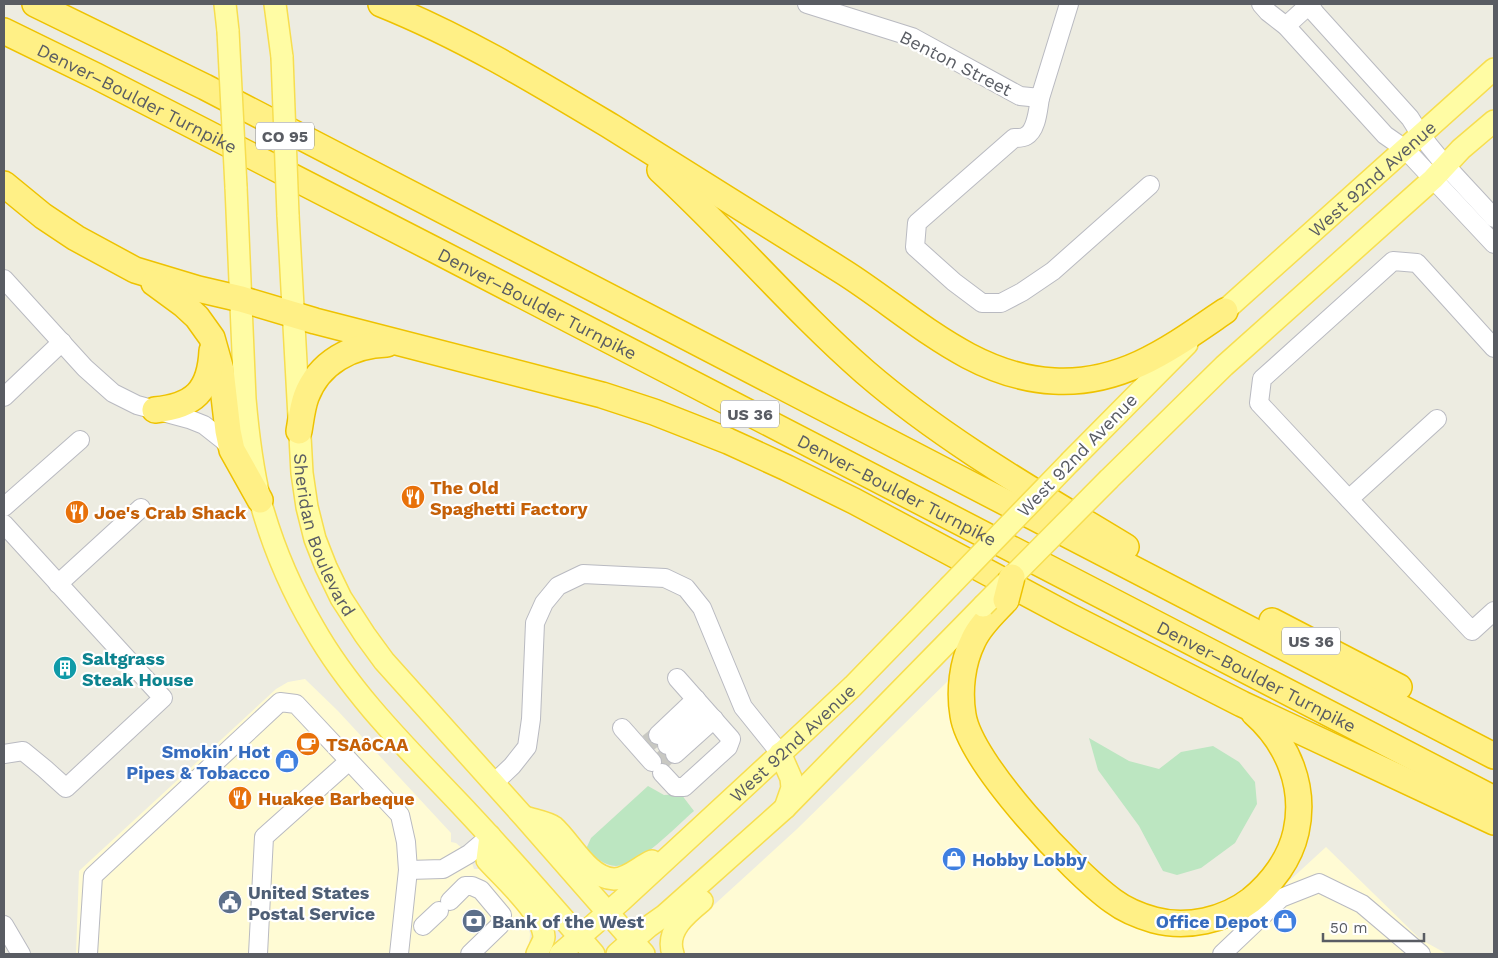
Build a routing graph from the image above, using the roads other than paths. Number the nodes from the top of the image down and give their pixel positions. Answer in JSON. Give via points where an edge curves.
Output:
{"nodes":[{"id":1,"x":35,"y":4,"type":"edge"},
{"id":2,"x":66,"y":4,"type":"edge"},
{"id":3,"x":225,"y":4,"type":"edge"},
{"id":4,"x":275,"y":4,"type":"edge"},
{"id":5,"x":382,"y":4,"type":"edge"},
{"id":6,"x":807,"y":4,"type":"edge"},
{"id":7,"x":1069,"y":4,"type":"edge"},
{"id":8,"x":1261,"y":4,"type":"edge"},
{"id":9,"x":1309,"y":4,"type":"edge"},
{"id":10,"x":4,"y":16,"type":"edge"},
{"id":11,"x":1286,"y":26,"type":"junction"},
{"id":12,"x":4,"y":31,"type":"edge"},
{"id":13,"x":1494,"y":69,"type":"edge"},
{"id":14,"x":563,"y":98,"type":"junction"},
{"id":15,"x":1040,"y":98,"type":"junction"},
{"id":16,"x":1494,"y":121,"type":"edge"},
{"id":17,"x":1412,"y":142,"type":"junction"},
{"id":18,"x":1440,"y":172,"type":"junction"},
{"id":19,"x":4,"y":184,"type":"edge"},
{"id":20,"x":1150,"y":185,"type":"dead end"},
{"id":21,"x":1494,"y":218,"type":"edge"},
{"id":22,"x":1494,"y":244,"type":"edge"},
{"id":23,"x":135,"y":270,"type":"junction"},
{"id":24,"x":4,"y":279,"type":"edge"},
{"id":25,"x":241,"y":299,"type":"junction"},
{"id":26,"x":1225,"y":311,"type":"junction"},
{"id":27,"x":293,"y":315,"type":"junction"},
{"id":28,"x":212,"y":338,"type":"junction"},
{"id":29,"x":62,"y":342,"type":"junction"},
{"id":30,"x":399,"y":344,"type":"junction"},
{"id":31,"x":1494,"y":348,"type":"edge"},
{"id":32,"x":4,"y":397,"type":"edge"},
{"id":33,"x":155,"y":410,"type":"junction"},
{"id":34,"x":1438,"y":420,"type":"dead end"},
{"id":35,"x":299,"y":431,"type":"junction"},
{"id":36,"x":80,"y":440,"type":"dead end"},
{"id":37,"x":232,"y":450,"type":"junction"},
{"id":38,"x":1349,"y":499,"type":"junction"},
{"id":39,"x":260,"y":500,"type":"junction"},
{"id":40,"x":4,"y":507,"type":"edge"},
{"id":41,"x":141,"y":508,"type":"dead end"},
{"id":42,"x":4,"y":524,"type":"edge"},
{"id":43,"x":1126,"y":547,"type":"junction"},
{"id":44,"x":58,"y":584,"type":"junction"},
{"id":45,"x":1001,"y":594,"type":"junction"},
{"id":46,"x":1494,"y":611,"type":"edge"},
{"id":47,"x":677,"y":678,"type":"dead end"},
{"id":48,"x":1242,"y":704,"type":"junction"},
{"id":49,"x":705,"y":710,"type":"junction"},
{"id":50,"x":622,"y":728,"type":"dead end"},
{"id":51,"x":1494,"y":737,"type":"edge"},
{"id":52,"x":657,"y":752,"type":"junction"},
{"id":53,"x":4,"y":754,"type":"edge"},
{"id":54,"x":780,"y":754,"type":"junction"},
{"id":55,"x":1494,"y":756,"type":"edge"},
{"id":56,"x":349,"y":761,"type":"junction"},
{"id":57,"x":1494,"y":783,"type":"edge"},
{"id":58,"x":493,"y":784,"type":"junction"},
{"id":59,"x":1494,"y":799,"type":"edge"},
{"id":60,"x":785,"y":808,"type":"junction"},
{"id":61,"x":524,"y":817,"type":"junction"},
{"id":62,"x":1494,"y":822,"type":"edge"},
{"id":63,"x":490,"y":836,"type":"junction"},
{"id":64,"x":672,"y":855,"type":"junction"},
{"id":65,"x":727,"y":860,"type":"junction"},
{"id":66,"x":408,"y":870,"type":"junction"},
{"id":67,"x":608,"y":913,"type":"junction"},
{"id":68,"x":4,"y":926,"type":"edge"},
{"id":69,"x":423,"y":926,"type":"dead end"},
{"id":70,"x":580,"y":937,"type":"junction"},
{"id":71,"x":631,"y":950,"type":"edge"},
{"id":72,"x":21,"y":954,"type":"edge"},
{"id":73,"x":88,"y":954,"type":"edge"},
{"id":74,"x":258,"y":954,"type":"edge"},
{"id":75,"x":399,"y":954,"type":"edge"},
{"id":76,"x":470,"y":954,"type":"edge"},
{"id":77,"x":537,"y":954,"type":"edge"},
{"id":78,"x":560,"y":954,"type":"edge"},
{"id":79,"x":594,"y":954,"type":"edge"},
{"id":80,"x":673,"y":954,"type":"edge"},
{"id":81,"x":1222,"y":954,"type":"edge"},
{"id":82,"x":1421,"y":954,"type":"edge"}],
"edges":[{"from":1,"to":55,"type":"highway","via":[[205,87]]},
{"from":2,"to":43,"type":"highway","number":"US 36"},
{"from":3,"to":25,"type":"main road","number":"CO 95","bridge":true},
{"from":4,"to":27,"type":"main road","name":"Sheridan Boulevard","number":"CO 95","bridge":true,"via":[[282,57]]},
{"from":5,"to":14,"type":"highway","via":[[468,44]]},
{"from":6,"to":15,"type":"street","name":"Benton Street","via":[[912,37],[1020,96]]},
{"from":7,"to":15,"type":"street"},
{"from":8,"to":11,"type":"street"},
{"from":9,"to":11,"type":"street"},
{"from":9,"to":17,"type":"street","via":[[1410,118]]},
{"from":10,"to":57,"type":"highway","via":[[192,109]]},
{"from":11,"to":17,"type":"street","via":[[1385,135]]},
{"from":12,"to":59,"type":"highway","name":"Denver–Boulder Turnpike","number":"US 36","via":[[435,250]]},
{"from":13,"to":17,"type":"main road","name":"West 92nd Avenue"},
{"from":14,"to":26,"type":"highway","via":[[856,280],[954,348],[994,368],[1053,381],[1088,380],[1116,374],[1167,350]]},
{"from":14,"to":43,"type":"highway","via":[[616,134],[672,181],[802,313],[889,392],[997,469]]},
{"from":15,"to":20,"type":"street","via":[[1031,132],[1014,138],[917,223],[915,247],[954,282],[982,303],[1001,303],[1053,271]]},
{"from":16,"to":18,"type":"main road"},
{"from":17,"to":18,"type":"street"},
{"from":17,"to":26,"type":"main road","name":"West 92nd Avenue"},
{"from":18,"to":21,"type":"street"},
{"from":18,"to":22,"type":"street"},
{"from":18,"to":45,"type":"main road","bridge":true,"via":[[1192,395]]},
{"from":19,"to":23,"type":"highway","via":[[57,226]]},
{"from":23,"to":25,"type":"highway"},
{"from":23,"to":28,"type":"highway","via":[[184,304]]},
{"from":24,"to":29,"type":"street"},
{"from":25,"to":27,"type":"highway"},
{"from":25,"to":39,"type":"main road","via":[[248,424]]},
{"from":26,"to":54,"type":"main road","name":"West 92nd Avenue","bridge":true,"via":[[1160,371],[853,686]]},
{"from":27,"to":30,"type":"highway"},
{"from":27,"to":35,"type":"main road","name":"Sheridan Boulevard"},
{"from":28,"to":33,"type":"highway","via":[[211,367],[200,392],[180,406]]},
{"from":28,"to":37,"type":"highway","via":[[221,370]]},
{"from":29,"to":32,"type":"street"},
{"from":29,"to":33,"type":"street","via":[[113,393]]},
{"from":30,"to":35,"type":"highway","via":[[356,349],[329,364],[310,387]]},
{"from":30,"to":48,"type":"highway","via":[[602,396],[735,444],[816,482]]},
{"from":31,"to":38,"type":"street","via":[[1417,263],[1393,261],[1262,379],[1259,403]]},
{"from":33,"to":37,"type":"street","via":[[204,425]]},
{"from":34,"to":38,"type":"street"},
{"from":35,"to":58,"type":"main road","name":"Sheridan Boulevard","via":[[307,507],[315,539],[340,598],[384,661]]},
{"from":36,"to":40,"type":"street"},
{"from":37,"to":39,"type":"highway"},
{"from":38,"to":46,"type":"street","via":[[1472,631]]},
{"from":39,"to":63,"type":"main road","via":[[302,607],[330,654],[385,723]]},
{"from":41,"to":44,"type":"street"},
{"from":42,"to":44,"type":"street"},
{"from":43,"to":51,"type":"highway","number":"US 36"},
{"from":44,"to":53,"type":"street","via":[[163,698],[66,788],[23,751]]},
{"from":45,"to":48,"type":"highway","via":[[973,640],[965,666],[962,710],[965,727],[983,759],[1027,816],[1095,886],[1124,909],[1166,923],[1220,917],[1258,895],[1278,872],[1294,840],[1298,823],[1297,786],[1293,769],[1272,732]]},
{"from":45,"to":60,"type":"main road"},
{"from":47,"to":49,"type":"street"},
{"from":48,"to":62,"type":"highway"},
{"from":49,"to":52,"type":"street"},
{"from":49,"to":52,"type":"street"},
{"from":49,"to":52,"type":"street","via":[[731,739],[728,748],[684,788],[675,787]]},
{"from":50,"to":52,"type":"street"},
{"from":54,"to":58,"type":"street","via":[[744,708],[702,608],[686,588],[664,578],[583,574],[558,586],[544,603],[535,622],[527,747]]},
{"from":54,"to":60,"type":"main road","via":[[792,788]]},
{"from":54,"to":64,"type":"main road","name":"West 92nd Avenue"},
{"from":56,"to":66,"type":"street","via":[[400,815]]},
{"from":56,"to":73,"type":"street","via":[[296,704],[280,702],[93,876]]},
{"from":56,"to":74,"type":"street","via":[[264,837]]},
{"from":58,"to":61,"type":"main road","name":"Sheridan Boulevard"},
{"from":60,"to":65,"type":"main road"},
{"from":61,"to":64,"type":"main road","via":[[553,826],[582,860],[614,879],[630,874],[650,861]]},
{"from":61,"to":67,"type":"main road","name":"Sheridan Boulevard"},
{"from":63,"to":66,"type":"street","via":[[444,869]]},
{"from":63,"to":70,"type":"main road"},
{"from":63,"to":77,"type":"main road","via":[[487,860],[530,907],[540,924],[544,939]]},
{"from":64,"to":67,"type":"main road","name":"West 92nd Avenue"},
{"from":65,"to":71,"type":"main road"},
{"from":65,"to":80,"type":"main road","via":[[726,880],[679,923],[672,940]]},
{"from":66,"to":75,"type":"street"},
{"from":67,"to":70,"type":"main road","name":"West 92nd Avenue"},
{"from":67,"to":71,"type":"main road","name":"Sheridan Boulevard"},
{"from":68,"to":72,"type":"street"},
{"from":69,"to":76,"type":"street","via":[[465,886],[477,888],[502,915],[500,925]]},
{"from":70,"to":78,"type":"main road","name":"West 92nd Avenue"},
{"from":70,"to":79,"type":"main road"},
{"from":81,"to":82,"type":"street","via":[[1281,898],[1319,883],[1362,904]]}]}
